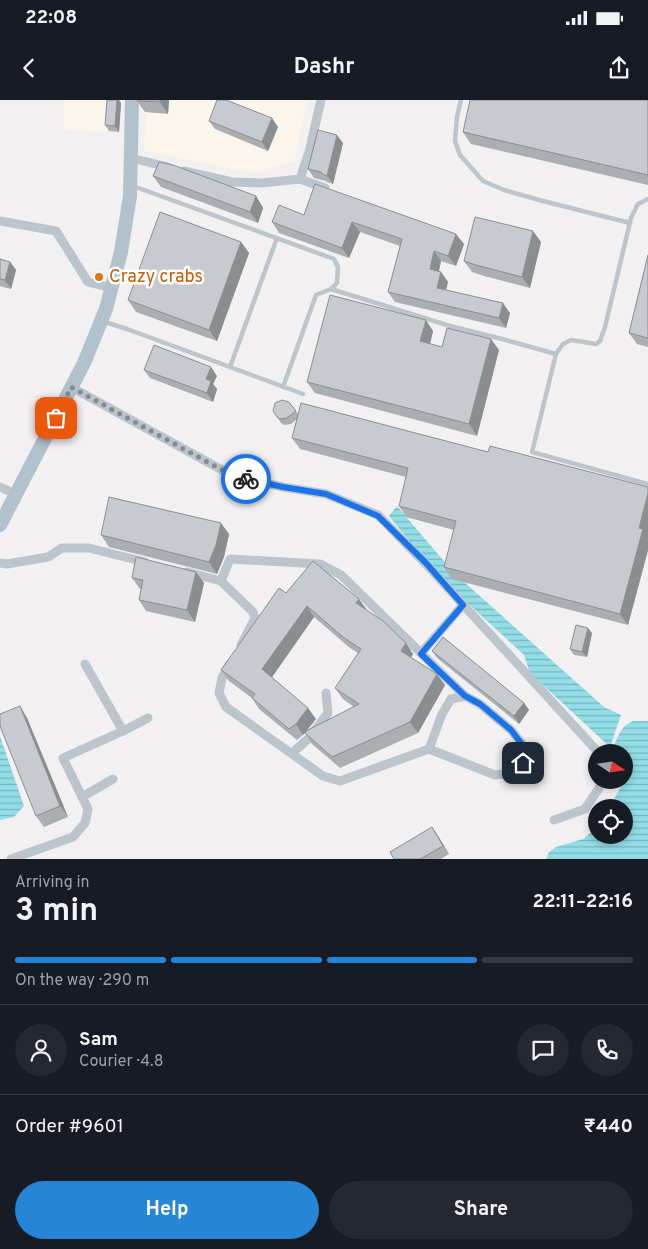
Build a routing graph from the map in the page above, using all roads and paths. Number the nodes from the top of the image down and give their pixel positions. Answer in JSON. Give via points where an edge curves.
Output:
{"nodes":[{"id":1,"x":132,"y":100,"type":"edge"},
{"id":2,"x":321,"y":100,"type":"edge"},
{"id":3,"x":461,"y":100,"type":"edge"},
{"id":4,"x":131,"y":158,"type":"junction"},
{"id":5,"x":300,"y":179,"type":"junction"},
{"id":6,"x":130,"y":185,"type":"junction"},
{"id":7,"x":336,"y":192,"type":"edge"},
{"id":8,"x":648,"y":199,"type":"edge"},
{"id":9,"x":0,"y":221,"type":"edge"},
{"id":10,"x":630,"y":223,"type":"junction"},
{"id":11,"x":277,"y":238,"type":"junction"},
{"id":12,"x":112,"y":288,"type":"junction"},
{"id":13,"x":331,"y":289,"type":"junction"},
{"id":14,"x":101,"y":321,"type":"junction"},
{"id":15,"x":556,"y":354,"type":"junction"},
{"id":16,"x":230,"y":367,"type":"junction"},
{"id":17,"x":71,"y":387,"type":"junction"},
{"id":18,"x":283,"y":387,"type":"junction"},
{"id":19,"x":303,"y":394,"type":"dead end"},
{"id":20,"x":648,"y":484,"type":"edge"},
{"id":21,"x":0,"y":487,"type":"edge"},
{"id":22,"x":16,"y":494,"type":"junction"},
{"id":23,"x":0,"y":525,"type":"edge"},
{"id":24,"x":0,"y":563,"type":"edge"},
{"id":25,"x":155,"y":564,"type":"edge"},
{"id":26,"x":174,"y":569,"type":"edge"},
{"id":27,"x":221,"y":581,"type":"junction"},
{"id":28,"x":463,"y":605,"type":"junction"},
{"id":29,"x":421,"y":654,"type":"junction"},
{"id":30,"x":84,"y":664,"type":"dead end"},
{"id":31,"x":326,"y":692,"type":"dead end"},
{"id":32,"x":465,"y":696,"type":"junction"},
{"id":33,"x":148,"y":718,"type":"dead end"},
{"id":34,"x":123,"y":731,"type":"junction"},
{"id":35,"x":591,"y":744,"type":"edge"},
{"id":36,"x":429,"y":749,"type":"junction"},
{"id":37,"x":292,"y":753,"type":"junction"},
{"id":38,"x":113,"y":779,"type":"dead end"},
{"id":39,"x":598,"y":789,"type":"edge"},
{"id":40,"x":82,"y":797,"type":"junction"},
{"id":41,"x":554,"y":820,"type":"dead end"},
{"id":42,"x":11,"y":859,"type":"edge"}],
"edges":[{"from":1,"to":4,"type":"main road"},
{"from":2,"to":5,"type":"street"},
{"from":3,"to":10,"type":"lane","via":[[456,141],[460,155],[483,181],[504,190]]},
{"from":4,"to":5,"type":"street","via":[[232,182]]},
{"from":4,"to":6,"type":"main road"},
{"from":5,"to":7,"type":"street"},
{"from":6,"to":11,"type":"lane"},
{"from":6,"to":12,"type":"main road","via":[[121,252]]},
{"from":8,"to":10,"type":"lane","via":[[638,204]]},
{"from":9,"to":12,"type":"street","via":[[56,231],[88,282]]},
{"from":10,"to":15,"type":"lane","via":[[600,341],[596,344],[571,340],[563,344]]},
{"from":11,"to":13,"type":"lane","via":[[334,259],[338,267],[337,282]]},
{"from":11,"to":16,"type":"lane"},
{"from":12,"to":14,"type":"main road"},
{"from":13,"to":15,"type":"lane","via":[[450,326]]},
{"from":13,"to":18,"type":"lane","via":[[316,296]]},
{"from":14,"to":16,"type":"lane"},
{"from":14,"to":17,"type":"main road"},
{"from":15,"to":20,"type":"lane","via":[[532,452]]},
{"from":16,"to":18,"type":"lane"},
{"from":17,"to":22,"type":"main road"},
{"from":17,"to":28,"type":"street","via":[[233,476],[326,494],[378,516]]},
{"from":18,"to":19,"type":"lane"},
{"from":21,"to":22,"type":"street"},
{"from":22,"to":23,"type":"main road"},
{"from":24,"to":25,"type":"street","via":[[48,557],[62,548],[89,548]]},
{"from":26,"to":27,"type":"street"},
{"from":27,"to":29,"type":"street","via":[[230,559],[320,564],[341,576]]},
{"from":27,"to":37,"type":"street","via":[[253,612],[255,618],[222,678],[219,693],[226,707]]},
{"from":28,"to":29,"type":"street"},
{"from":28,"to":35,"type":"street"},
{"from":29,"to":32,"type":"street"},
{"from":30,"to":34,"type":"street"},
{"from":31,"to":37,"type":"street","via":[[328,713],[308,739]]},
{"from":32,"to":36,"type":"street","via":[[451,699]]},
{"from":32,"to":36,"type":"street","via":[[511,730],[528,752],[523,763],[513,773],[495,775]]},
{"from":33,"to":34,"type":"street"},
{"from":34,"to":40,"type":"street","via":[[64,758]]},
{"from":36,"to":37,"type":"street","via":[[340,781],[323,776]]},
{"from":38,"to":40,"type":"street"},
{"from":39,"to":41,"type":"street","via":[[585,809]]},
{"from":40,"to":42,"type":"street","via":[[88,809],[86,823],[73,837]]}]}
